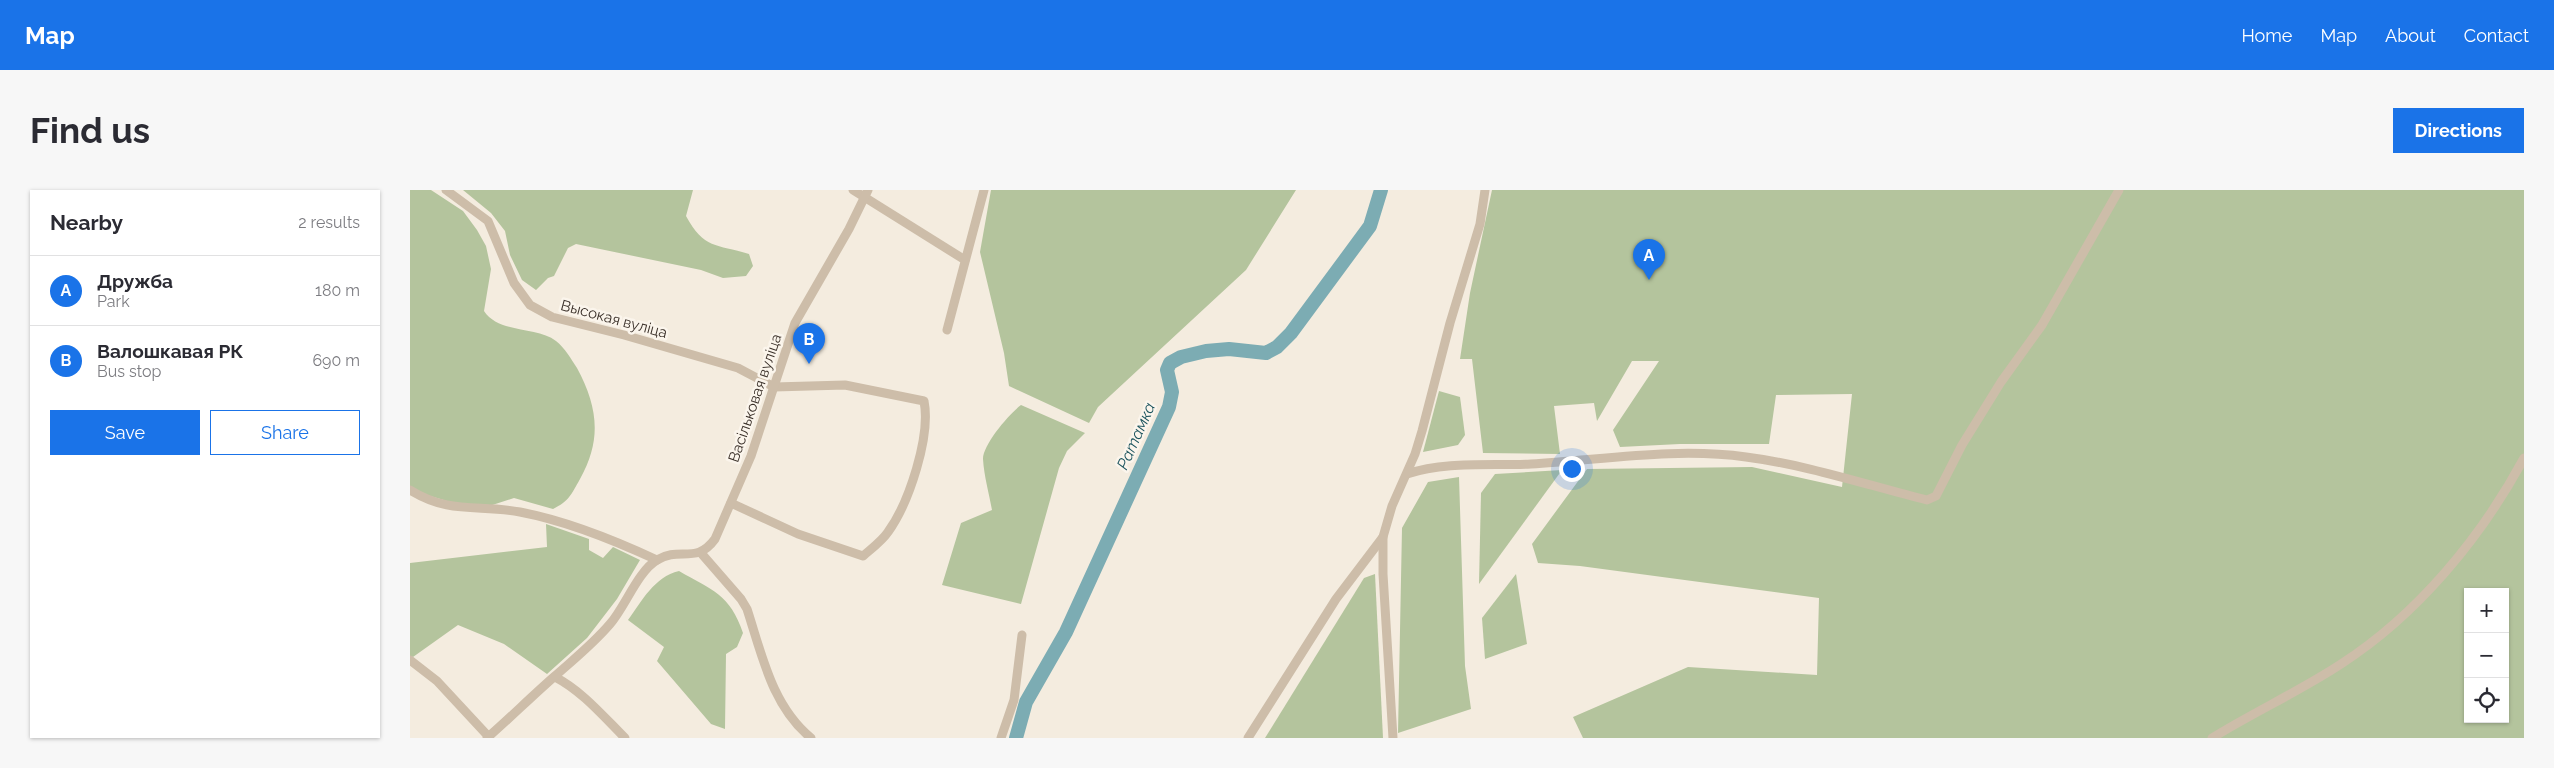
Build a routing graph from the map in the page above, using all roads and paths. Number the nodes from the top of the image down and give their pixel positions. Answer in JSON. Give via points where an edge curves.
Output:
{"nodes":[{"id":1,"x":446,"y":190,"type":"edge"},
{"id":2,"x":853,"y":190,"type":"edge"},
{"id":3,"x":868,"y":190,"type":"edge"},
{"id":4,"x":984,"y":190,"type":"edge"},
{"id":5,"x":1485,"y":190,"type":"edge"},
{"id":6,"x":2119,"y":190,"type":"edge"},
{"id":7,"x":864,"y":199,"type":"junction"},
{"id":8,"x":965,"y":260,"type":"junction"},
{"id":9,"x":947,"y":330,"type":"dead end"},
{"id":10,"x":774,"y":387,"type":"junction"},
{"id":11,"x":2524,"y":458,"type":"edge"},
{"id":12,"x":1407,"y":474,"type":"junction"},
{"id":13,"x":410,"y":490,"type":"edge"},
{"id":14,"x":731,"y":503,"type":"junction"},
{"id":15,"x":1383,"y":537,"type":"junction"},
{"id":16,"x":697,"y":554,"type":"junction"},
{"id":17,"x":657,"y":560,"type":"junction"},
{"id":18,"x":1022,"y":635,"type":"dead end"},
{"id":19,"x":410,"y":660,"type":"edge"},
{"id":20,"x":555,"y":677,"type":"junction"},
{"id":21,"x":488,"y":737,"type":"edge"},
{"id":22,"x":625,"y":738,"type":"edge"},
{"id":23,"x":811,"y":738,"type":"edge"},
{"id":24,"x":1001,"y":738,"type":"edge"},
{"id":25,"x":1248,"y":738,"type":"edge"},
{"id":26,"x":1393,"y":738,"type":"edge"},
{"id":27,"x":2212,"y":738,"type":"edge"}],
"edges":[{"from":1,"to":10,"type":"street","name":"Высокая вуліца","via":[[488,221],[514,284],[530,305],[552,317],[738,368]]},
{"from":2,"to":7,"type":"street"},
{"from":3,"to":7,"type":"street","name":"Васільковая вуліца"},
{"from":4,"to":8,"type":"street"},
{"from":5,"to":12,"type":"street","via":[[1480,224]]},
{"from":6,"to":12,"type":"street","via":[[2042,325],[2001,382],[1936,496],[1927,500],[1810,469],[1747,457],[1703,454],[1479,465],[1426,469]]},
{"from":7,"to":8,"type":"street"},
{"from":7,"to":10,"type":"street","name":"Васільковая вуліца","via":[[795,323]]},
{"from":8,"to":9,"type":"street"},
{"from":10,"to":14,"type":"street","name":"Васільковая вуліца"},
{"from":10,"to":14,"type":"street","via":[[845,385],[924,402],[927,415],[922,451],[908,497],[888,533],[863,556],[798,534]]},
{"from":11,"to":27,"type":"street","via":[[2485,521],[2452,564],[2373,642],[2340,665]]},
{"from":12,"to":15,"type":"street","via":[[1392,506]]},
{"from":13,"to":17,"type":"street","via":[[454,508],[519,512],[552,520],[602,536]]},
{"from":14,"to":16,"type":"street","name":"Васільковая вуліца","via":[[708,549]]},
{"from":15,"to":25,"type":"street","via":[[1336,598]]},
{"from":15,"to":26,"type":"street","via":[[1382,574]]},
{"from":16,"to":17,"type":"street","via":[[674,554]]},
{"from":16,"to":23,"type":"street","via":[[741,599],[775,691],[793,722]]},
{"from":17,"to":20,"type":"street","via":[[646,570],[612,622],[587,650]]},
{"from":18,"to":24,"type":"street","via":[[1014,700]]},
{"from":19,"to":21,"type":"street","via":[[437,681]]},
{"from":20,"to":21,"type":"street"},
{"from":20,"to":22,"type":"street","via":[[566,682]]}]}
